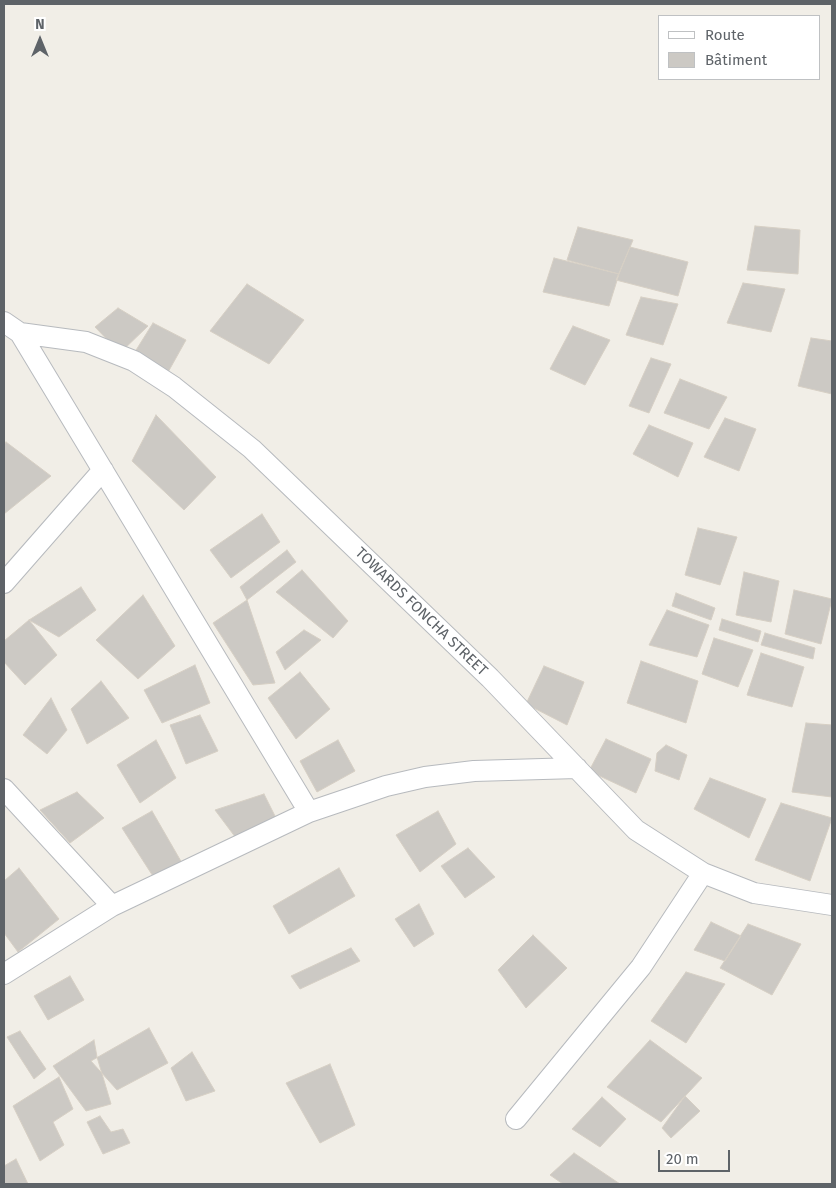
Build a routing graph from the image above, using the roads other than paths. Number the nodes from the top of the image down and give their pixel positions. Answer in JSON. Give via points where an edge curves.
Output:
{"nodes":[{"id":1,"x":12,"y":327,"type":"edge"},
{"id":2,"x":103,"y":470,"type":"junction"},
{"id":3,"x":4,"y":583,"type":"edge"},
{"id":4,"x":577,"y":768,"type":"junction"},
{"id":5,"x":4,"y":789,"type":"edge"},
{"id":6,"x":309,"y":812,"type":"junction"},
{"id":7,"x":703,"y":873,"type":"junction"},
{"id":8,"x":832,"y":905,"type":"edge"},
{"id":9,"x":112,"y":906,"type":"junction"},
{"id":10,"x":4,"y":974,"type":"edge"},
{"id":11,"x":516,"y":1119,"type":"dead end"}],
"edges":[{"from":1,"to":2,"type":"street"},
{"from":1,"to":4,"type":"street","name":"TOWARDS FONCHA STREET","via":[[86,342],[134,361],[174,387],[252,449],[490,678]]},
{"from":2,"to":3,"type":"street"},
{"from":2,"to":6,"type":"street"},
{"from":4,"to":6,"type":"street","via":[[474,771],[425,778],[386,786]]},
{"from":4,"to":7,"type":"street","name":"TOWARDS FONCHA STREET","via":[[636,830]]},
{"from":5,"to":9,"type":"street"},
{"from":6,"to":9,"type":"street"},
{"from":7,"to":8,"type":"street","name":"TOWARDS FONCHA STREET","via":[[754,893]]},
{"from":7,"to":11,"type":"street","via":[[641,967]]},
{"from":9,"to":10,"type":"street"}]}
